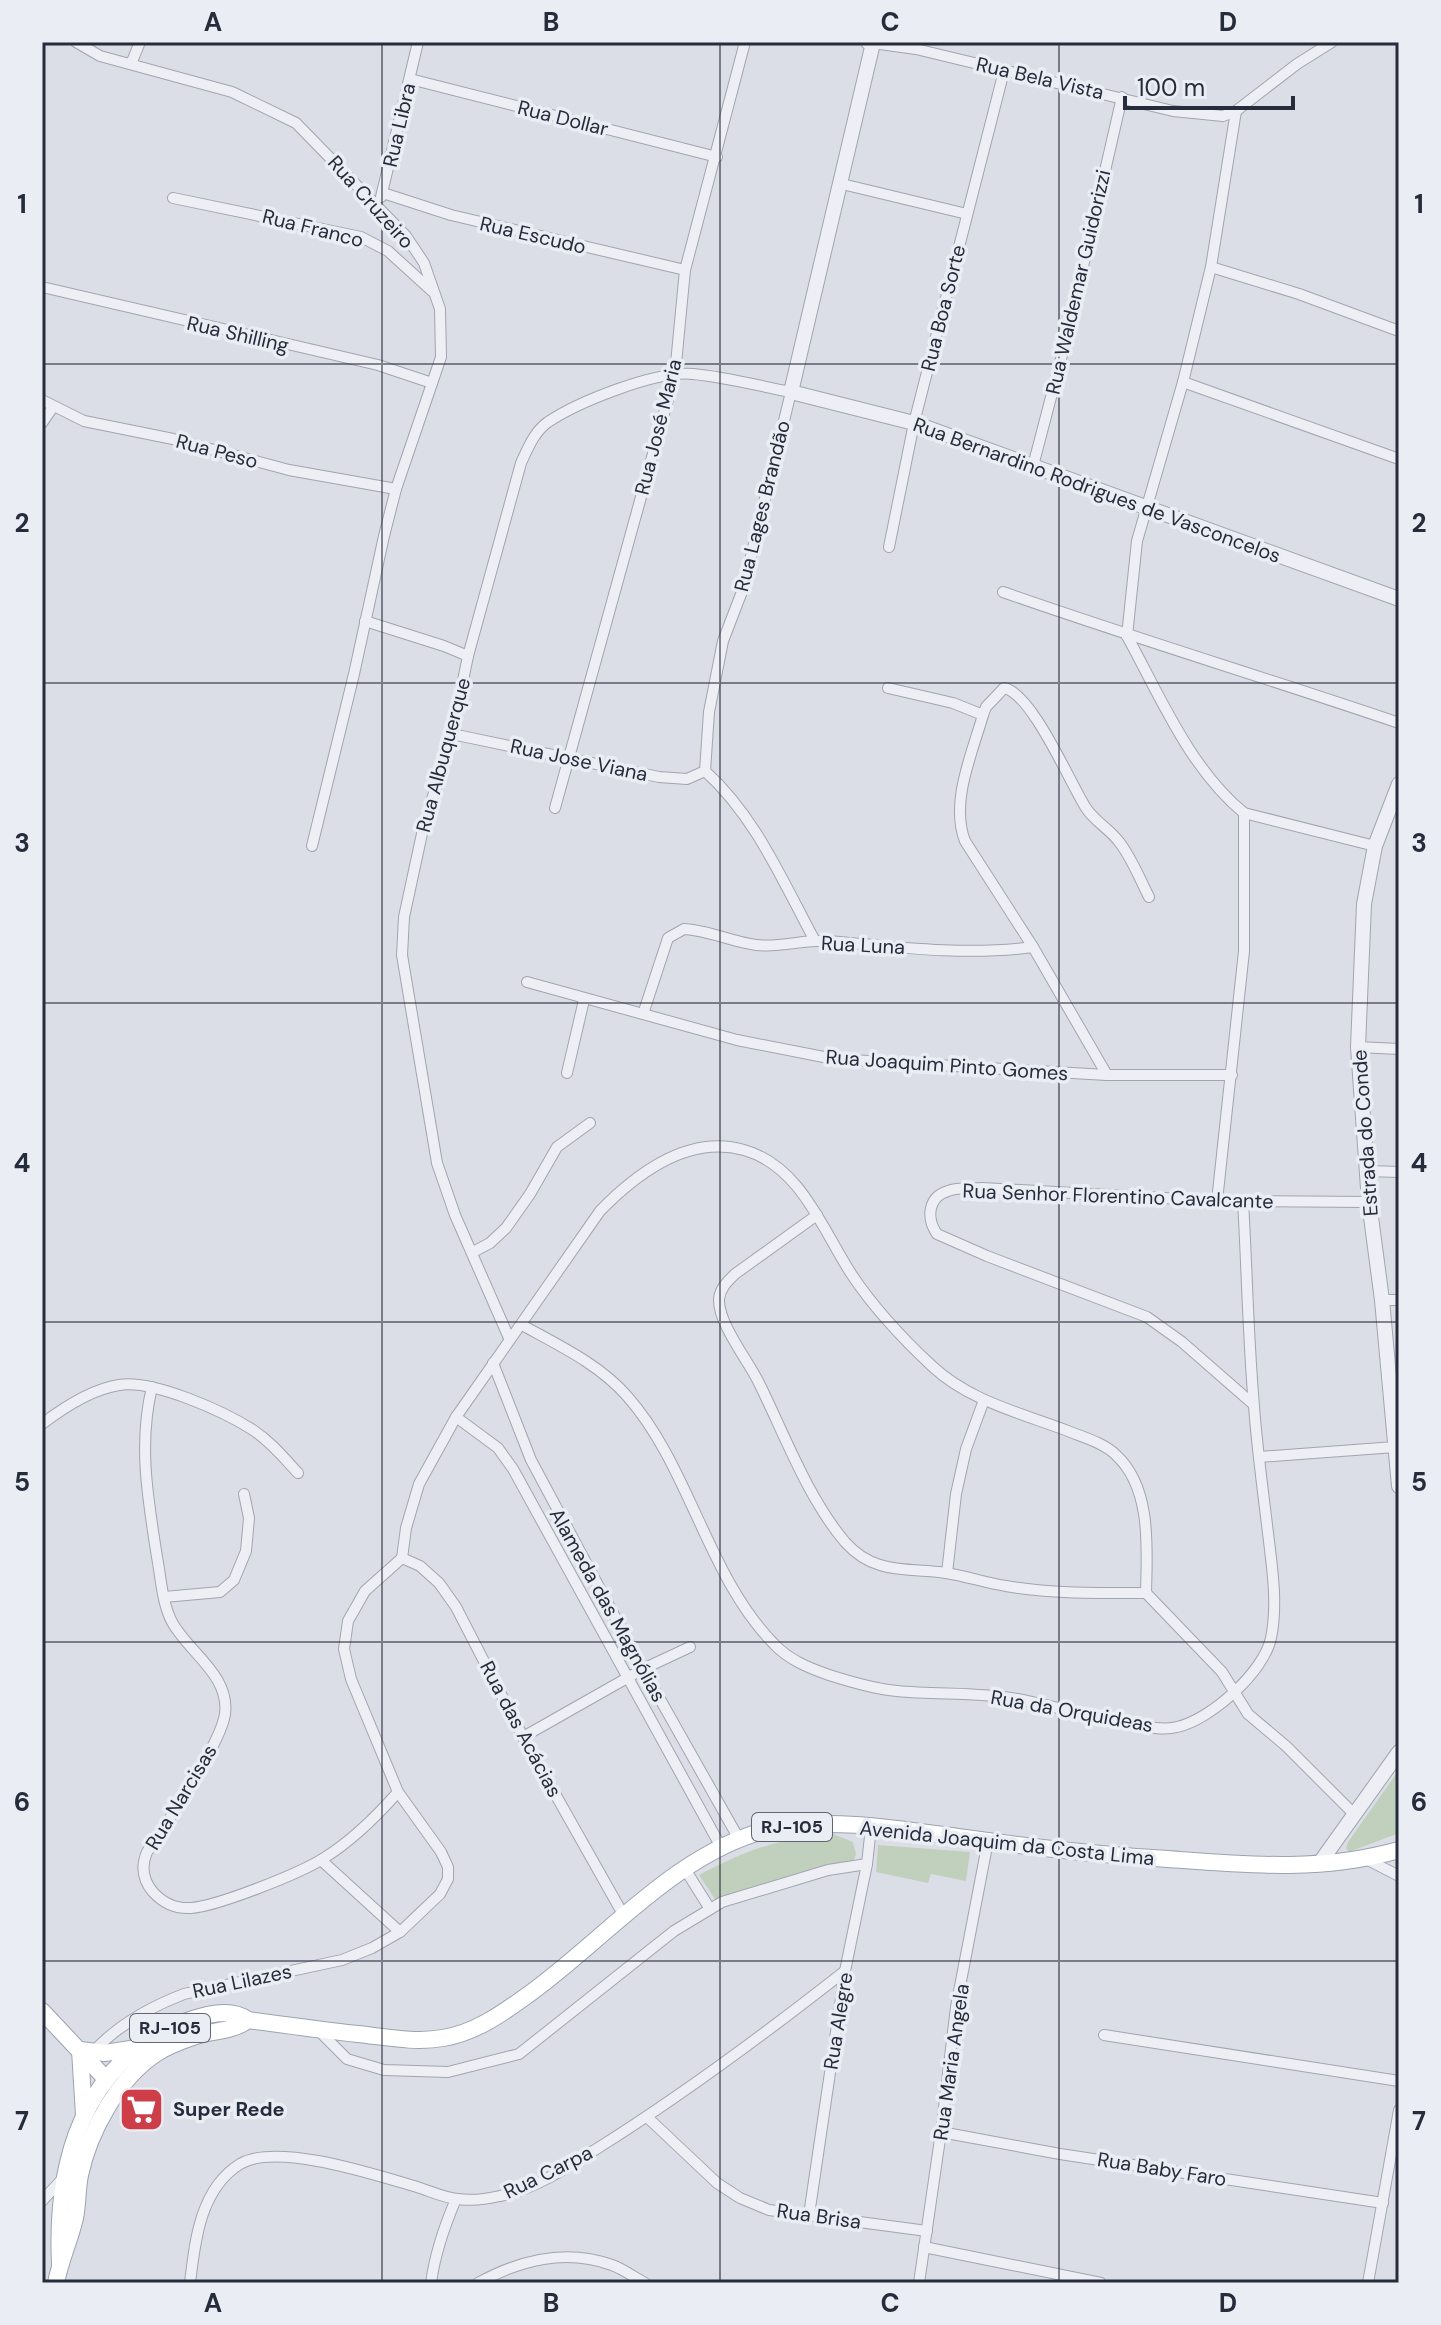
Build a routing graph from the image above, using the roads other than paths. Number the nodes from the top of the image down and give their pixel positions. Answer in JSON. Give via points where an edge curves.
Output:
{"nodes":[{"id":1,"x":76,"y":42,"type":"edge"},
{"id":2,"x":140,"y":42,"type":"edge"},
{"id":3,"x":418,"y":42,"type":"edge"},
{"id":4,"x":745,"y":42,"type":"edge"},
{"id":5,"x":871,"y":42,"type":"edge"},
{"id":6,"x":1332,"y":42,"type":"edge"},
{"id":7,"x":918,"y":46,"type":"edge"},
{"id":8,"x":131,"y":64,"type":"junction"},
{"id":9,"x":1004,"y":71,"type":"junction"},
{"id":10,"x":410,"y":79,"type":"junction"},
{"id":11,"x":1122,"y":97,"type":"junction"},
{"id":12,"x":1236,"y":111,"type":"junction"},
{"id":13,"x":717,"y":157,"type":"junction"},
{"id":14,"x":842,"y":184,"type":"junction"},
{"id":15,"x":383,"y":193,"type":"junction"},
{"id":16,"x":173,"y":198,"type":"dead end"},
{"id":17,"x":377,"y":206,"type":"junction"},
{"id":18,"x":967,"y":214,"type":"junction"},
{"id":19,"x":1211,"y":267,"type":"junction"},
{"id":20,"x":685,"y":270,"type":"junction"},
{"id":21,"x":42,"y":287,"type":"edge"},
{"id":22,"x":436,"y":294,"type":"junction"},
{"id":23,"x":1399,"y":331,"type":"edge"},
{"id":24,"x":675,"y":374,"type":"junction"},
{"id":25,"x":1183,"y":382,"type":"junction"},
{"id":26,"x":432,"y":383,"type":"junction"},
{"id":27,"x":791,"y":392,"type":"junction"},
{"id":28,"x":42,"y":400,"type":"edge"},
{"id":29,"x":53,"y":407,"type":"junction"},
{"id":30,"x":42,"y":423,"type":"edge"},
{"id":31,"x":914,"y":423,"type":"junction"},
{"id":32,"x":1399,"y":459,"type":"edge"},
{"id":33,"x":1033,"y":466,"type":"junction"},
{"id":34,"x":396,"y":489,"type":"junction"},
{"id":35,"x":1148,"y":508,"type":"junction"},
{"id":36,"x":889,"y":547,"type":"dead end"},
{"id":37,"x":1003,"y":592,"type":"dead end"},
{"id":38,"x":1399,"y":599,"type":"edge"},
{"id":39,"x":365,"y":621,"type":"junction"},
{"id":40,"x":1127,"y":636,"type":"junction"},
{"id":41,"x":468,"y":656,"type":"junction"},
{"id":42,"x":888,"y":688,"type":"dead end"},
{"id":43,"x":983,"y":715,"type":"junction"},
{"id":44,"x":1399,"y":723,"type":"edge"},
{"id":45,"x":452,"y":734,"type":"junction"},
{"id":46,"x":568,"y":757,"type":"junction"},
{"id":47,"x":705,"y":771,"type":"junction"},
{"id":48,"x":1399,"y":784,"type":"edge"},
{"id":49,"x":555,"y":808,"type":"dead end"},
{"id":50,"x":1244,"y":813,"type":"junction"},
{"id":51,"x":312,"y":846,"type":"dead end"},
{"id":52,"x":1375,"y":846,"type":"junction"},
{"id":53,"x":1149,"y":897,"type":"dead end"},
{"id":54,"x":815,"y":941,"type":"junction"},
{"id":55,"x":1033,"y":947,"type":"junction"},
{"id":56,"x":527,"y":982,"type":"dead end"},
{"id":57,"x":584,"y":1000,"type":"junction"},
{"id":58,"x":643,"y":1014,"type":"junction"},
{"id":59,"x":1358,"y":1047,"type":"junction"},
{"id":60,"x":1399,"y":1049,"type":"edge"},
{"id":61,"x":567,"y":1073,"type":"dead end"},
{"id":62,"x":1107,"y":1075,"type":"junction"},
{"id":63,"x":1232,"y":1075,"type":"junction"},
{"id":64,"x":590,"y":1123,"type":"dead end"},
{"id":65,"x":1368,"y":1171,"type":"junction"},
{"id":66,"x":1399,"y":1172,"type":"edge"},
{"id":67,"x":1217,"y":1201,"type":"junction"},
{"id":68,"x":1243,"y":1201,"type":"junction"},
{"id":69,"x":1369,"y":1202,"type":"junction"},
{"id":70,"x":817,"y":1215,"type":"junction"},
{"id":71,"x":473,"y":1252,"type":"junction"},
{"id":72,"x":1382,"y":1300,"type":"junction"},
{"id":73,"x":1399,"y":1300,"type":"edge"},
{"id":74,"x":522,"y":1325,"type":"junction"},
{"id":75,"x":509,"y":1338,"type":"junction"},
{"id":76,"x":493,"y":1363,"type":"junction"},
{"id":77,"x":152,"y":1387,"type":"junction"},
{"id":78,"x":984,"y":1400,"type":"junction"},
{"id":79,"x":1253,"y":1404,"type":"junction"},
{"id":80,"x":456,"y":1417,"type":"junction"},
{"id":81,"x":1396,"y":1421,"type":"edge"},
{"id":82,"x":42,"y":1424,"type":"edge"},
{"id":83,"x":1395,"y":1447,"type":"junction"},
{"id":84,"x":1259,"y":1457,"type":"junction"},
{"id":85,"x":298,"y":1473,"type":"dead end"},
{"id":86,"x":1399,"y":1486,"type":"edge"},
{"id":87,"x":244,"y":1494,"type":"dead end"},
{"id":88,"x":402,"y":1558,"type":"junction"},
{"id":89,"x":588,"y":1568,"type":"junction"},
{"id":90,"x":947,"y":1573,"type":"junction"},
{"id":91,"x":573,"y":1577,"type":"junction"},
{"id":92,"x":1146,"y":1593,"type":"junction"},
{"id":93,"x":164,"y":1597,"type":"junction"},
{"id":94,"x":690,"y":1647,"type":"dead end"},
{"id":95,"x":643,"y":1669,"type":"junction"},
{"id":96,"x":627,"y":1678,"type":"junction"},
{"id":97,"x":1234,"y":1692,"type":"junction"},
{"id":98,"x":523,"y":1737,"type":"junction"},
{"id":99,"x":1399,"y":1752,"type":"edge"},
{"id":100,"x":398,"y":1792,"type":"junction"},
{"id":101,"x":1355,"y":1815,"type":"junction"},
{"id":102,"x":871,"y":1827,"type":"junction"},
{"id":103,"x":739,"y":1839,"type":"junction"},
{"id":104,"x":988,"y":1841,"type":"junction"},
{"id":105,"x":721,"y":1847,"type":"junction"},
{"id":106,"x":1399,"y":1850,"type":"edge"},
{"id":107,"x":1366,"y":1859,"type":"junction"},
{"id":108,"x":321,"y":1860,"type":"junction"},
{"id":109,"x":867,"y":1864,"type":"junction"},
{"id":110,"x":1319,"y":1864,"type":"junction"},
{"id":111,"x":685,"y":1869,"type":"junction"},
{"id":112,"x":1399,"y":1876,"type":"edge"},
{"id":113,"x":710,"y":1909,"type":"junction"},
{"id":114,"x":624,"y":1916,"type":"junction"},
{"id":115,"x":400,"y":1932,"type":"junction"},
{"id":116,"x":845,"y":1971,"type":"junction"},
{"id":117,"x":42,"y":2011,"type":"edge"},
{"id":118,"x":248,"y":2020,"type":"junction"},
{"id":119,"x":317,"y":2029,"type":"junction"},
{"id":120,"x":1104,"y":2035,"type":"dead end"},
{"id":121,"x":138,"y":2047,"type":"junction"},
{"id":122,"x":87,"y":2051,"type":"junction"},
{"id":123,"x":138,"y":2068,"type":"junction"},
{"id":124,"x":105,"y":2078,"type":"junction"},
{"id":125,"x":1399,"y":2081,"type":"edge"},
{"id":126,"x":1399,"y":2110,"type":"edge"},
{"id":127,"x":104,"y":2112,"type":"junction"},
{"id":128,"x":84,"y":2115,"type":"junction"},
{"id":129,"x":647,"y":2117,"type":"junction"},
{"id":130,"x":941,"y":2132,"type":"junction"},
{"id":131,"x":65,"y":2175,"type":"junction"},
{"id":132,"x":456,"y":2199,"type":"junction"},
{"id":133,"x":42,"y":2201,"type":"edge"},
{"id":134,"x":1383,"y":2203,"type":"junction"},
{"id":135,"x":809,"y":2215,"type":"junction"},
{"id":136,"x":927,"y":2231,"type":"junction"},
{"id":137,"x":924,"y":2247,"type":"junction"},
{"id":138,"x":60,"y":2264,"type":"junction"},
{"id":139,"x":432,"y":2282,"type":"edge"},
{"id":140,"x":56,"y":2283,"type":"edge"},
{"id":141,"x":190,"y":2283,"type":"edge"},
{"id":142,"x":478,"y":2283,"type":"edge"},
{"id":143,"x":643,"y":2283,"type":"edge"},
{"id":144,"x":919,"y":2283,"type":"edge"},
{"id":145,"x":1101,"y":2283,"type":"edge"},
{"id":146,"x":1368,"y":2283,"type":"edge"}],
"edges":[{"from":1,"to":8,"type":"street","name":"Rua Cruzeiro","via":[[100,56]]},
{"from":2,"to":8,"type":"street"},
{"from":3,"to":10,"type":"street","name":"Rua Libra"},
{"from":4,"to":13,"type":"street","name":"Rua José Maria"},
{"from":5,"to":7,"type":"street","name":"Rua Bela Vista"},
{"from":5,"to":14,"type":"street","name":"Rua Lages Brandão"},
{"from":6,"to":12,"type":"street"},
{"from":7,"to":9,"type":"street","name":"Rua Bela Vista"},
{"from":8,"to":17,"type":"street","name":"Rua Cruzeiro","via":[[232,92],[296,123]]},
{"from":9,"to":11,"type":"street","name":"Rua Bela Vista"},
{"from":9,"to":18,"type":"street","name":"Rua Boa Sorte"},
{"from":10,"to":13,"type":"street","name":"Rua Dollar"},
{"from":10,"to":15,"type":"street","name":"Rua Libra"},
{"from":11,"to":12,"type":"street","name":"Rua Bela Vista","via":[[1204,115]]},
{"from":11,"to":33,"type":"street","name":"Rua Waldemar Guidorizzi"},
{"from":12,"to":19,"type":"street"},
{"from":13,"to":20,"type":"street","name":"Rua José Maria"},
{"from":14,"to":18,"type":"street"},
{"from":14,"to":27,"type":"street","name":"Rua Lages Brandão"},
{"from":15,"to":17,"type":"street","name":"Rua Libra"},
{"from":15,"to":20,"type":"street","name":"Rua Escudo","via":[[451,215]]},
{"from":16,"to":22,"type":"street","name":"Rua Franco","via":[[361,237],[388,251]]},
{"from":17,"to":22,"type":"street","name":"Rua Cruzeiro","via":[[406,236]]},
{"from":18,"to":31,"type":"street","name":"Rua Boa Sorte"},
{"from":19,"to":23,"type":"street"},
{"from":19,"to":25,"type":"street"},
{"from":20,"to":24,"type":"street","name":"Rua José Maria"},
{"from":21,"to":26,"type":"street","name":"Rua Shilling","via":[[378,365]]},
{"from":22,"to":26,"type":"street","name":"Rua Cruzeiro","via":[[443,340]]},
{"from":24,"to":27,"type":"street","name":"Rua Albuquerque"},
{"from":24,"to":41,"type":"street","name":"Rua Albuquerque","via":[[641,380],[586,404],[547,423],[533,438],[521,463]]},
{"from":24,"to":46,"type":"street","name":"Rua José Maria"},
{"from":25,"to":32,"type":"street"},
{"from":25,"to":35,"type":"street"},
{"from":26,"to":34,"type":"street","name":"Rua Cruzeiro"},
{"from":27,"to":31,"type":"street","name":"Rua Bernardino Rodrigues de Vasconcelos"},
{"from":27,"to":47,"type":"street","name":"Rua Lages Brandão","via":[[743,589],[723,641],[709,712]]},
{"from":28,"to":29,"type":"street","name":"Rua Peso"},
{"from":29,"to":30,"type":"street"},
{"from":29,"to":34,"type":"street","name":"Rua Peso","via":[[84,421],[289,470]]},
{"from":31,"to":33,"type":"street","name":"Rua Bernardino Rodrigues de Vasconcelos"},
{"from":31,"to":36,"type":"street","name":"Rua Boa Sorte"},
{"from":33,"to":35,"type":"street","name":"Rua Bernardino Rodrigues de Vasconcelos"},
{"from":34,"to":39,"type":"street","name":"Rua Cruzeiro"},
{"from":35,"to":38,"type":"street","name":"Rua Bernardino Rodrigues de Vasconcelos"},
{"from":35,"to":40,"type":"street","via":[[1137,541]]},
{"from":37,"to":40,"type":"street"},
{"from":39,"to":41,"type":"street"},
{"from":39,"to":51,"type":"street","name":"Rua Cruzeiro"},
{"from":40,"to":44,"type":"street"},
{"from":40,"to":50,"type":"street","via":[[1205,772],[1222,796]]},
{"from":41,"to":45,"type":"street","name":"Rua Albuquerque"},
{"from":42,"to":43,"type":"street"},
{"from":43,"to":53,"type":"street","via":[[997,693],[1013,690],[1062,760],[1093,818],[1118,840]]},
{"from":43,"to":55,"type":"street","via":[[963,787],[961,830]]},
{"from":45,"to":46,"type":"street","name":"Rua Jose Viana"},
{"from":45,"to":71,"type":"street","name":"Rua Albuquerque","via":[[423,829],[404,917],[402,955],[437,1163]]},
{"from":46,"to":47,"type":"street","name":"Rua Jose Viana","via":[[677,779]]},
{"from":46,"to":49,"type":"street","name":"Rua José Maria"},
{"from":47,"to":54,"type":"street","via":[[754,827]]},
{"from":48,"to":52,"type":"street","name":"Estrada do Conde"},
{"from":50,"to":52,"type":"street"},
{"from":50,"to":63,"type":"street","via":[[1244,951]]},
{"from":52,"to":59,"type":"street","name":"Estrada do Conde","via":[[1364,904]]},
{"from":54,"to":55,"type":"street","name":"Rua Luna","via":[[989,951]]},
{"from":54,"to":58,"type":"street","name":"Rua Luna","via":[[755,945],[684,929],[668,938]]},
{"from":55,"to":62,"type":"street"},
{"from":56,"to":57,"type":"street","name":"Rua Joaquim Pinto Gomes"},
{"from":57,"to":58,"type":"street","name":"Rua Joaquim Pinto Gomes"},
{"from":57,"to":61,"type":"street"},
{"from":58,"to":62,"type":"street","name":"Rua Joaquim Pinto Gomes","via":[[834,1059]]},
{"from":59,"to":60,"type":"street"},
{"from":59,"to":65,"type":"street","name":"Estrada do Conde"},
{"from":62,"to":63,"type":"street","name":"Rua Joaquim Pinto Gomes"},
{"from":63,"to":67,"type":"street"},
{"from":64,"to":71,"type":"street","via":[[557,1147],[506,1228]]},
{"from":65,"to":66,"type":"street"},
{"from":65,"to":69,"type":"street","name":"Estrada do Conde"},
{"from":67,"to":68,"type":"street","name":"Rua Senhor Florentino Cavalcante"},
{"from":67,"to":79,"type":"street","name":"Rua Senhor Florentino Cavalcante","via":[[959,1189],[937,1197],[929,1216],[937,1234],[952,1242],[1147,1317]]},
{"from":68,"to":69,"type":"street","name":"Rua Senhor Florentino Cavalcante"},
{"from":68,"to":79,"type":"street","name":"Rua da Orquideas"},
{"from":69,"to":72,"type":"street","name":"Estrada do Conde"},
{"from":70,"to":74,"type":"street","via":[[783,1173],[744,1150],[713,1147],[679,1155],[651,1166],[600,1211]]},
{"from":70,"to":78,"type":"street","via":[[853,1277],[892,1324],[954,1385]]},
{"from":70,"to":90,"type":"street","via":[[724,1285],[721,1314],[827,1517],[846,1543],[880,1565]]},
{"from":71,"to":75,"type":"street","name":"Rua Albuquerque"},
{"from":72,"to":73,"type":"street"},
{"from":72,"to":81,"type":"street","name":"Estrada do Conde"},
{"from":74,"to":75,"type":"street"},
{"from":74,"to":97,"type":"street","name":"Rua da Orquideas","via":[[594,1367],[628,1397],[674,1469],[723,1570],[753,1618],[790,1658],[893,1691],[1018,1699],[1148,1727],[1193,1722]]},
{"from":75,"to":76,"type":"street"},
{"from":76,"to":80,"type":"street"},
{"from":76,"to":89,"type":"street","name":"Alameda das Magnólias","via":[[531,1460]]},
{"from":77,"to":82,"type":"street","via":[[118,1385]]},
{"from":77,"to":85,"type":"street","via":[[246,1426]]},
{"from":77,"to":93,"type":"street","name":"Rua Narcisas","via":[[143,1455]]},
{"from":78,"to":90,"type":"street","via":[[956,1494]]},
{"from":78,"to":92,"type":"street","via":[[1116,1454],[1137,1488],[1147,1537]]},
{"from":79,"to":84,"type":"street","name":"Rua da Orquideas"},
{"from":80,"to":88,"type":"street","via":[[419,1484]]},
{"from":80,"to":91,"type":"street","name":"Alameda das Magnólias","via":[[505,1457]]},
{"from":81,"to":83,"type":"street","name":"Estrada do Conde"},
{"from":83,"to":84,"type":"street"},
{"from":83,"to":86,"type":"street","name":"Estrada do Conde"},
{"from":84,"to":97,"type":"street","name":"Rua da Orquideas","via":[[1272,1571],[1271,1641],[1261,1663]]},
{"from":87,"to":93,"type":"street","via":[[249,1518],[246,1551],[234,1580],[220,1592]]},
{"from":88,"to":98,"type":"street","name":"Rua das Acácias","via":[[439,1583],[456,1607]]},
{"from":88,"to":100,"type":"street","via":[[365,1591],[348,1621],[344,1649],[351,1679]]},
{"from":89,"to":91,"type":"street"},
{"from":89,"to":95,"type":"street","name":"Alameda das Magnólias"},
{"from":90,"to":92,"type":"street","via":[[1056,1592]]},
{"from":91,"to":96,"type":"street","name":"Alameda das Magnólias"},
{"from":92,"to":97,"type":"street","via":[[1222,1672]]},
{"from":93,"to":108,"type":"street","name":"Rua Narcisas","via":[[171,1621],[220,1684],[225,1717],[213,1747],[147,1852],[143,1871],[149,1888],[160,1900],[191,1908],[224,1901]]},
{"from":94,"to":95,"type":"street"},
{"from":95,"to":96,"type":"street"},
{"from":95,"to":103,"type":"street","name":"Alameda das Magnólias"},
{"from":96,"to":98,"type":"street"},
{"from":96,"to":105,"type":"street","name":"Alameda das Magnólias"},
{"from":97,"to":101,"type":"street","via":[[1248,1714]]},
{"from":98,"to":114,"type":"street","name":"Rua das Acácias"},
{"from":99,"to":101,"type":"street"},
{"from":100,"to":108,"type":"street","name":"Rua Narcisas","via":[[366,1826]]},
{"from":100,"to":115,"type":"street","name":"Rua Lilazes","via":[[448,1867],[440,1894]]},
{"from":101,"to":110,"type":"street"},
{"from":102,"to":103,"type":"main road","name":"Avenida Joaquim da Costa Lima","number":"RJ-105","via":[[773,1829]]},
{"from":102,"to":104,"type":"main road","name":"Avenida Joaquim da Costa Lima","number":"RJ-105"},
{"from":102,"to":109,"type":"street","name":"Rua Alegre"},
{"from":103,"to":105,"type":"main road","name":"Avenida Joaquim da Costa Lima","number":"RJ-105"},
{"from":104,"to":110,"type":"main road","name":"Avenida Joaquim da Costa Lima","number":"RJ-105","via":[[1251,1866]]},
{"from":104,"to":130,"type":"street","name":"Rua Maria Angela","via":[[956,2007]]},
{"from":105,"to":111,"type":"main road","name":"Avenida Joaquim da Costa Lima","number":"RJ-105"},
{"from":106,"to":107,"type":"main road","name":"Avenida Joaquim da Costa Lima","number":"RJ-105"},
{"from":107,"to":110,"type":"main road","name":"Avenida Joaquim da Costa Lima","number":"RJ-105"},
{"from":107,"to":112,"type":"street"},
{"from":108,"to":115,"type":"street"},
{"from":109,"to":113,"type":"street","via":[[757,1890]]},
{"from":109,"to":116,"type":"street","name":"Rua Alegre"},
{"from":111,"to":113,"type":"street"},
{"from":111,"to":114,"type":"main road","name":"Avenida Joaquim da Costa Lima","number":"RJ-105"},
{"from":113,"to":119,"type":"street","via":[[674,1931],[519,2054],[448,2072],[384,2070],[347,2059]]},
{"from":114,"to":119,"type":"main road","name":"Avenida Joaquim da Costa Lima","number":"RJ-105","via":[[562,1971],[473,2029],[416,2041]]},
{"from":115,"to":122,"type":"street","name":"Rua Lilazes","via":[[342,1960],[171,1999]]},
{"from":116,"to":129,"type":"street","name":"Rua Carpa"},
{"from":116,"to":135,"type":"street","name":"Rua Alegre"},
{"from":117,"to":122,"type":"main road"},
{"from":118,"to":119,"type":"main road","name":"Avenida Joaquim da Costa Lima","number":"RJ-105"},
{"from":118,"to":121,"type":"main road","name":"Avenida Joaquim da Costa Lima","number":"RJ-105","via":[[240,2014],[202,2016]]},
{"from":118,"to":123,"type":"main road","name":"Avenida Joaquim da Costa Lima","number":"RJ-105","via":[[239,2027],[198,2035]]},
{"from":120,"to":125,"type":"street"},
{"from":121,"to":122,"type":"main road"},
{"from":121,"to":124,"type":"main road","name":"Avenida Joaquim da Costa Lima","number":"RJ-105"},
{"from":122,"to":124,"type":"main road"},
{"from":122,"to":128,"type":"main road"},
{"from":123,"to":124,"type":"main road"},
{"from":123,"to":127,"type":"main road","name":"Avenida Joaquim da Costa Lima","number":"RJ-105"},
{"from":124,"to":127,"type":"main road"},
{"from":124,"to":128,"type":"main road","name":"Avenida Joaquim da Costa Lima","number":"RJ-105"},
{"from":126,"to":134,"type":"street"},
{"from":127,"to":138,"type":"main road","name":"Avenida Joaquim da Costa Lima","number":"RJ-105","via":[[90,2139],[71,2236]]},
{"from":128,"to":131,"type":"main road","name":"Avenida Joaquim da Costa Lima","number":"RJ-105"},
{"from":129,"to":132,"type":"street","name":"Rua Carpa","via":[[523,2189]]},
{"from":129,"to":135,"type":"street","name":"Rua Brisa","via":[[740,2198],[769,2210]]},
{"from":130,"to":134,"type":"street","name":"Rua Baby Faro"},
{"from":130,"to":136,"type":"street","name":"Rua Maria Angela"},
{"from":131,"to":133,"type":"street"},
{"from":131,"to":138,"type":"main road","name":"Avenida Joaquim da Costa Lima","number":"RJ-105"},
{"from":132,"to":139,"type":"street","via":[[434,2259]]},
{"from":132,"to":141,"type":"street","name":"Rua Carpa","via":[[332,2164],[257,2157],[240,2164],[210,2195],[197,2234]]},
{"from":134,"to":146,"type":"street"},
{"from":135,"to":136,"type":"street","name":"Rua Brisa"},
{"from":136,"to":137,"type":"street","name":"Rua Maria Angela"},
{"from":137,"to":144,"type":"street","name":"Rua Maria Angela"},
{"from":137,"to":145,"type":"street"},
{"from":138,"to":140,"type":"main road","name":"Avenida Joaquim da Costa Lima","number":"RJ-105"},
{"from":142,"to":143,"type":"street","via":[[513,2265],[548,2257],[612,2265]]}]}
